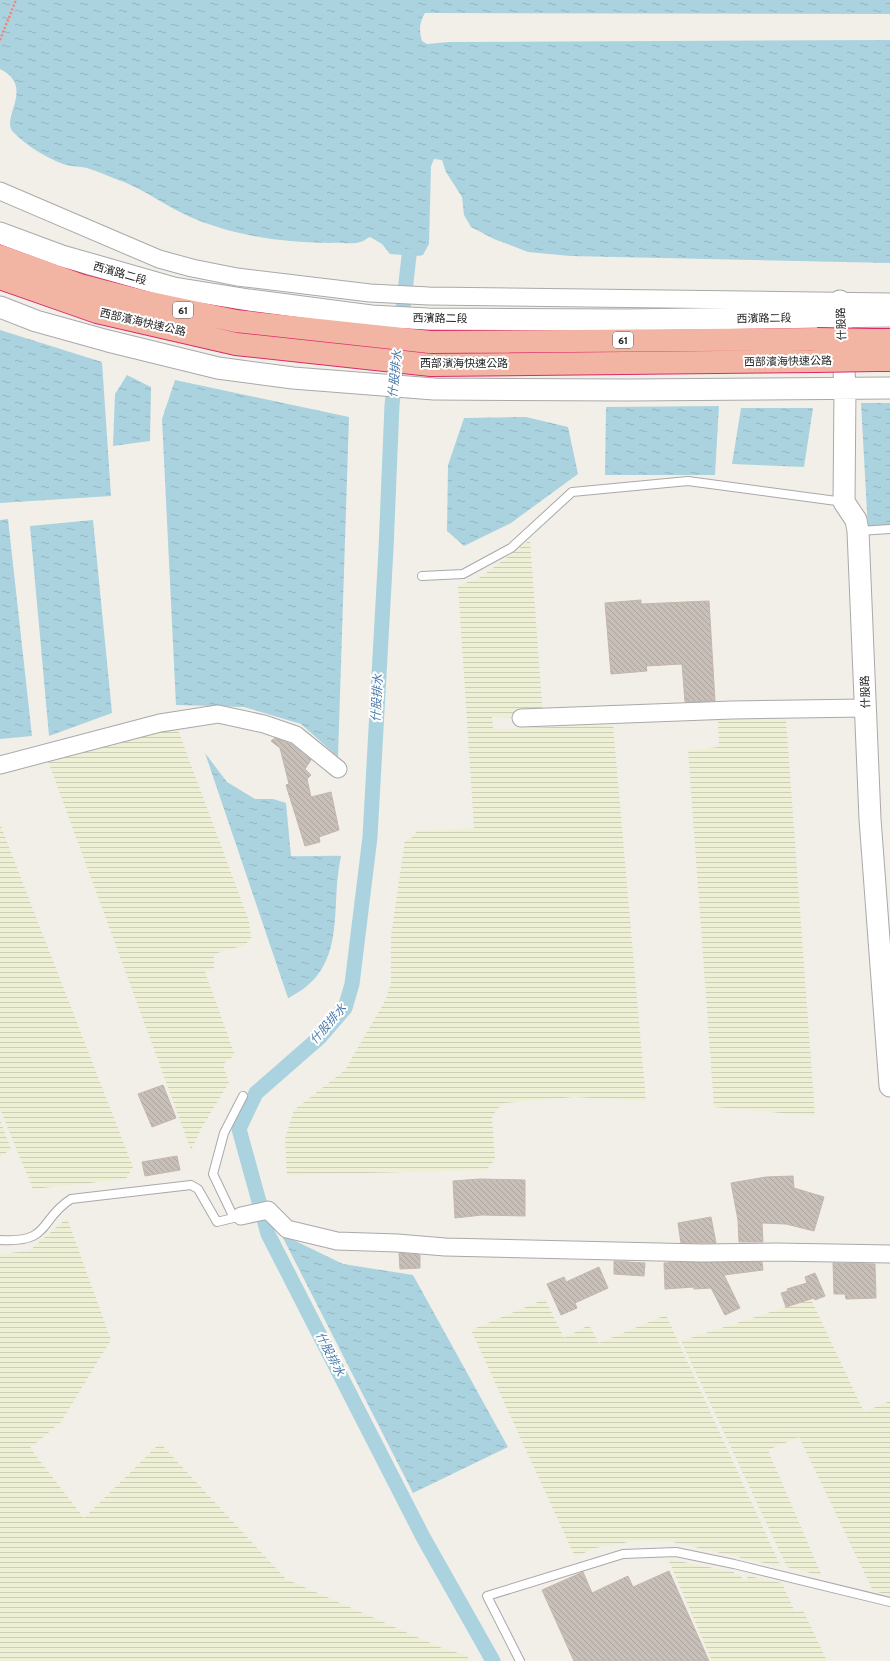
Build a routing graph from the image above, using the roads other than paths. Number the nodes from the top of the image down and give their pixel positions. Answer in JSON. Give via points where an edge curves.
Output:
{"nodes":[{"id":1,"x":0,"y":191,"type":"edge"},
{"id":2,"x":0,"y":233,"type":"edge"},
{"id":3,"x":0,"y":256,"type":"edge"},
{"id":4,"x":0,"y":278,"type":"edge"},
{"id":5,"x":890,"y":302,"type":"edge"},
{"id":6,"x":0,"y":307,"type":"edge"},
{"id":7,"x":840,"y":309,"type":"junction"},
{"id":8,"x":890,"y":316,"type":"edge"},
{"id":9,"x":371,"y":326,"type":"junction"},
{"id":10,"x":882,"y":350,"type":"edge"},
{"id":11,"x":845,"y":388,"type":"junction"},
{"id":12,"x":890,"y":388,"type":"edge"},
{"id":13,"x":844,"y":502,"type":"junction"},
{"id":14,"x":890,"y":529,"type":"edge"},
{"id":15,"x":858,"y":531,"type":"junction"},
{"id":16,"x":422,"y":576,"type":"dead end"},
{"id":17,"x":866,"y":708,"type":"junction"},
{"id":18,"x":521,"y":718,"type":"dead end"},
{"id":19,"x":0,"y":765,"type":"edge"},
{"id":20,"x":338,"y":769,"type":"dead end"},
{"id":21,"x":890,"y":1086,"type":"edge"},
{"id":22,"x":243,"y":1096,"type":"dead end"},
{"id":23,"x":237,"y":1217,"type":"junction"},
{"id":24,"x":0,"y":1240,"type":"edge"},
{"id":25,"x":890,"y":1254,"type":"edge"},
{"id":26,"x":890,"y":1602,"type":"edge"},
{"id":27,"x":520,"y":1661,"type":"edge"}],
"edges":[{"from":1,"to":7,"type":"street","via":[[159,259],[238,277],[370,293]]},
{"from":2,"to":9,"type":"street","name":"西濱路二段","via":[[62,256],[174,288],[249,300]]},
{"from":3,"to":9,"type":"highway","name":"西部濱海快速公路","number":"61","via":[[83,286],[236,321]]},
{"from":4,"to":10,"type":"highway","name":"西部濱海快速公路","number":"61","bridge":true,"via":[[97,312],[236,344],[431,364],[816,361]]},
{"from":5,"to":7,"type":"street"},
{"from":6,"to":11,"type":"street","via":[[36,321],[218,368],[293,378],[434,389]]},
{"from":7,"to":8,"type":"street","name":"西濱路二段"},
{"from":7,"to":9,"type":"street","name":"西濱路二段","via":[[627,320],[428,319]]},
{"from":7,"to":11,"type":"street","name":"什股路"},
{"from":9,"to":10,"type":"highway","name":"西部濱海快速公路","number":"61","bridge":true,"via":[[430,342],[817,339]]},
{"from":11,"to":12,"type":"street"},
{"from":11,"to":13,"type":"street","name":"什股路"},
{"from":13,"to":15,"type":"street","name":"什股路","via":[[856,520]]},
{"from":13,"to":16,"type":"lane","via":[[688,481],[572,492],[511,548],[463,574]]},
{"from":14,"to":15,"type":"lane"},
{"from":15,"to":17,"type":"street","name":"什股路"},
{"from":17,"to":18,"type":"street"},
{"from":17,"to":21,"type":"street","name":"什股路","via":[[870,819]]},
{"from":19,"to":20,"type":"street","via":[[160,723],[218,714],[264,724],[296,735]]},
{"from":22,"to":23,"type":"lane","via":[[224,1133],[213,1174]]},
{"from":23,"to":24,"type":"lane","via":[[217,1222],[198,1189],[191,1186],[71,1199],[63,1204],[44,1229],[34,1237],[23,1240]]},
{"from":23,"to":25,"type":"street","via":[[268,1210],[287,1229],[337,1241],[397,1242],[445,1247]]},
{"from":26,"to":27,"type":"lane","via":[[676,1552],[624,1554],[487,1596]]}]}
